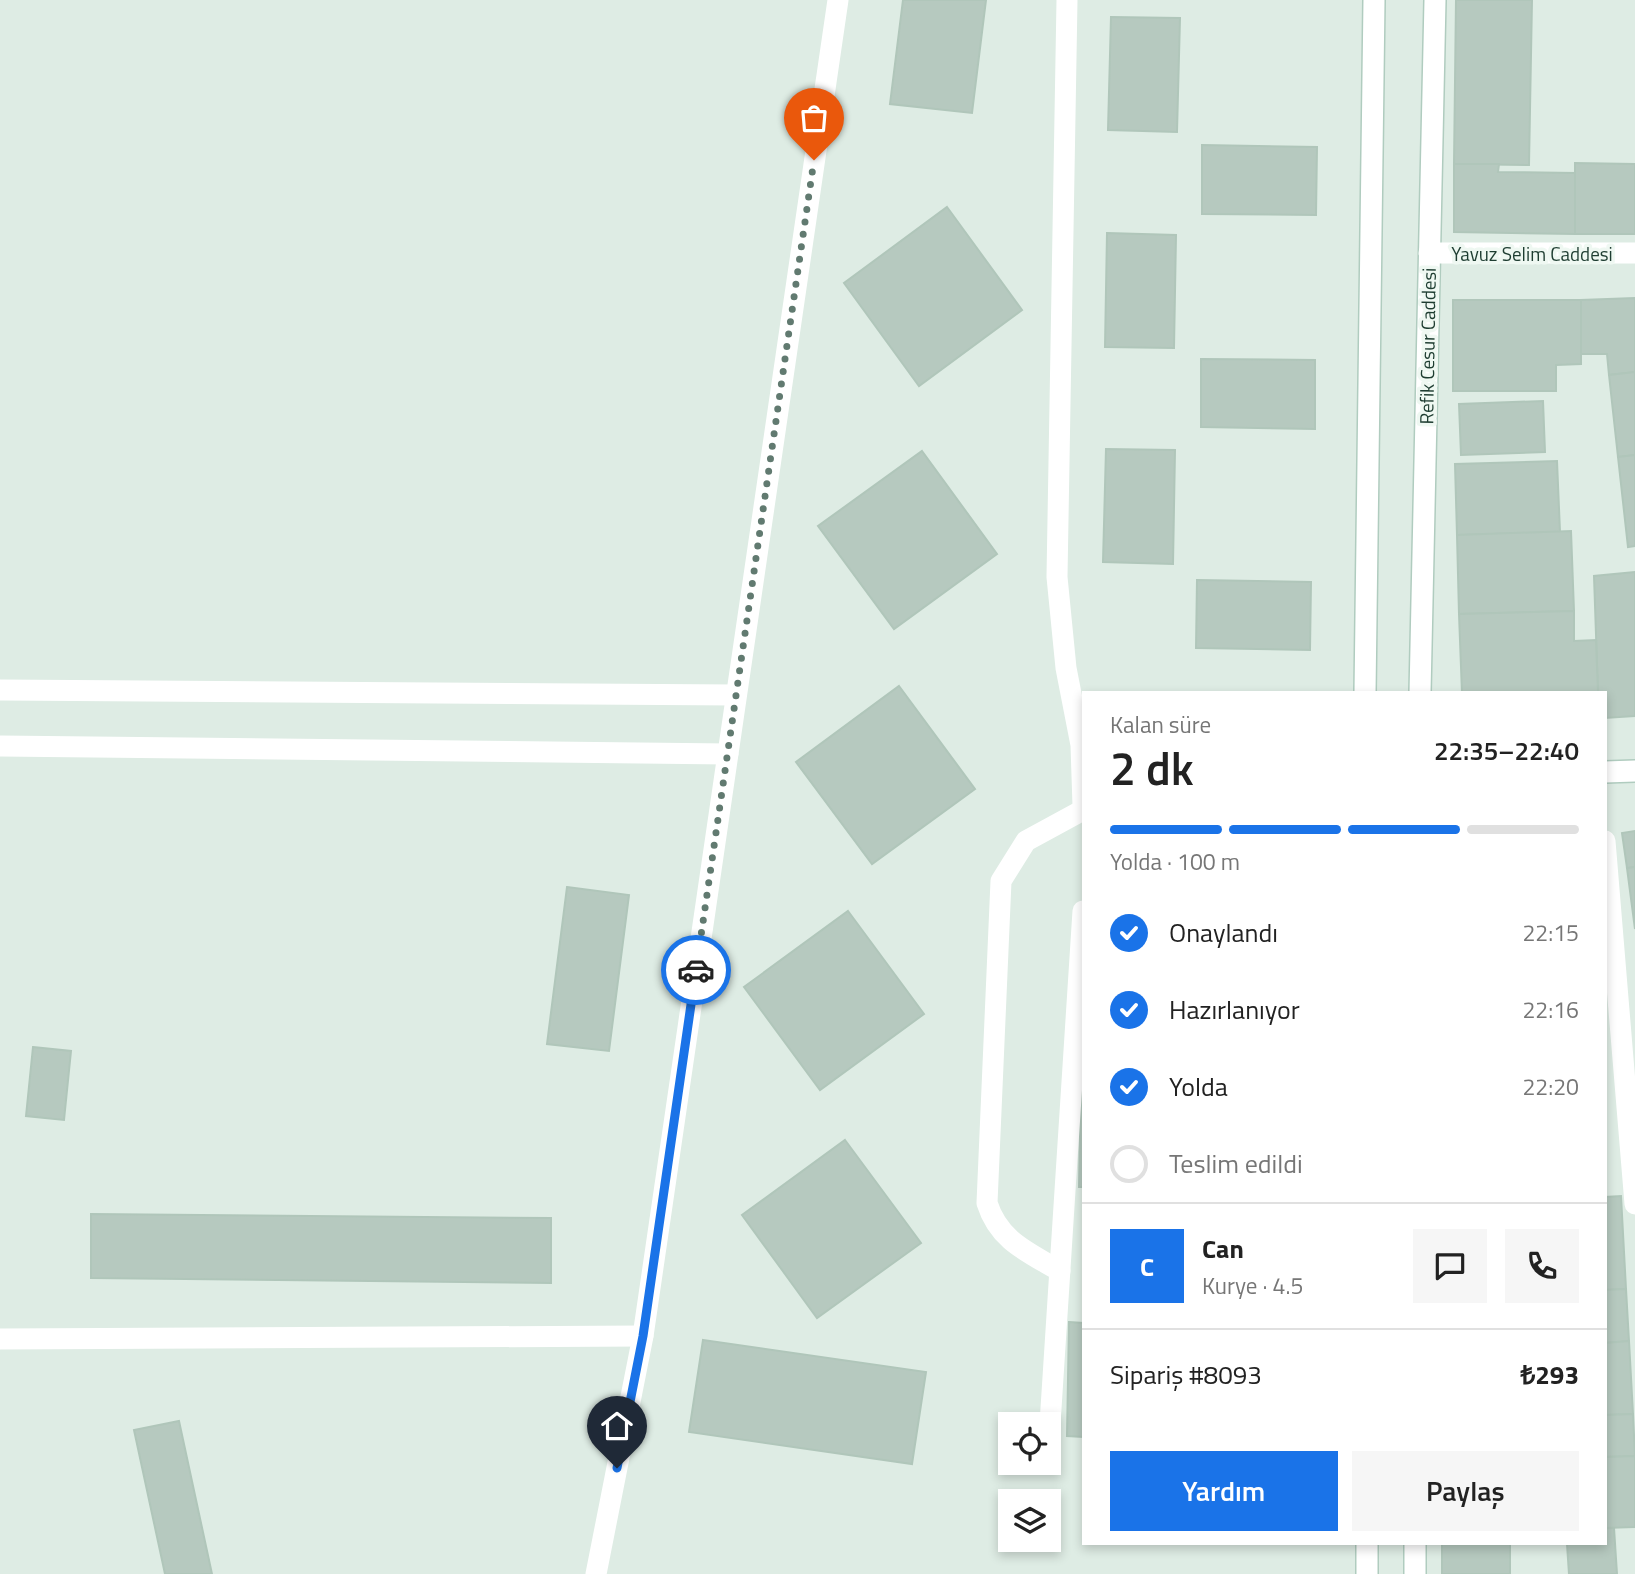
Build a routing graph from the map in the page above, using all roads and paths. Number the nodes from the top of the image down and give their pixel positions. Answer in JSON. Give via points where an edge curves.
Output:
{"nodes":[{"id":1,"x":838,"y":0,"type":"edge"},
{"id":2,"x":1067,"y":0,"type":"edge"},
{"id":3,"x":1374,"y":0,"type":"edge"},
{"id":4,"x":1434,"y":0,"type":"edge"},
{"id":5,"x":1429,"y":253,"type":"junction"},
{"id":6,"x":1635,"y":253,"type":"edge"},
{"id":7,"x":0,"y":690,"type":"edge"},
{"id":8,"x":1364,"y":691,"type":"edge"},
{"id":9,"x":1420,"y":691,"type":"edge"},
{"id":10,"x":736,"y":695,"type":"junction"},
{"id":11,"x":0,"y":746,"type":"edge"},
{"id":12,"x":728,"y":754,"type":"junction"},
{"id":13,"x":1635,"y":771,"type":"edge"},
{"id":14,"x":1607,"y":772,"type":"edge"},
{"id":15,"x":1082,"y":776,"type":"edge"},
{"id":16,"x":1082,"y":809,"type":"edge"},
{"id":17,"x":1607,"y":865,"type":"edge"},
{"id":18,"x":1082,"y":927,"type":"edge"},
{"id":19,"x":1635,"y":1204,"type":"edge"},
{"id":20,"x":1060,"y":1271,"type":"junction"},
{"id":21,"x":643,"y":1336,"type":"junction"},
{"id":22,"x":0,"y":1339,"type":"edge"},
{"id":23,"x":1051,"y":1412,"type":"edge"},
{"id":24,"x":1367,"y":1545,"type":"edge"},
{"id":25,"x":1415,"y":1545,"type":"edge"},
{"id":26,"x":596,"y":1574,"type":"edge"},
{"id":27,"x":1367,"y":1574,"type":"edge"},
{"id":28,"x":1415,"y":1574,"type":"edge"}],
"edges":[{"from":1,"to":10,"type":"street"},
{"from":2,"to":15,"type":"street","via":[[1057,577]]},
{"from":3,"to":8,"type":"street"},
{"from":4,"to":5,"type":"street","name":"Refik Cesur Caddesi"},
{"from":5,"to":6,"type":"street","name":"Yavuz Selim Caddesi"},
{"from":5,"to":9,"type":"street","name":"Refik Cesur Caddesi"},
{"from":7,"to":10,"type":"street"},
{"from":10,"to":12,"type":"street"},
{"from":11,"to":12,"type":"street"},
{"from":12,"to":21,"type":"street"},
{"from":13,"to":14,"type":"street"},
{"from":16,"to":20,"type":"street","via":[[1026,841],[1001,881],[987,1203],[993,1222],[1011,1241]]},
{"from":17,"to":19,"type":"street"},
{"from":18,"to":20,"type":"street"},
{"from":20,"to":23,"type":"street"},
{"from":21,"to":22,"type":"street"},
{"from":21,"to":26,"type":"street"},
{"from":24,"to":27,"type":"street"},
{"from":25,"to":28,"type":"street"}]}
